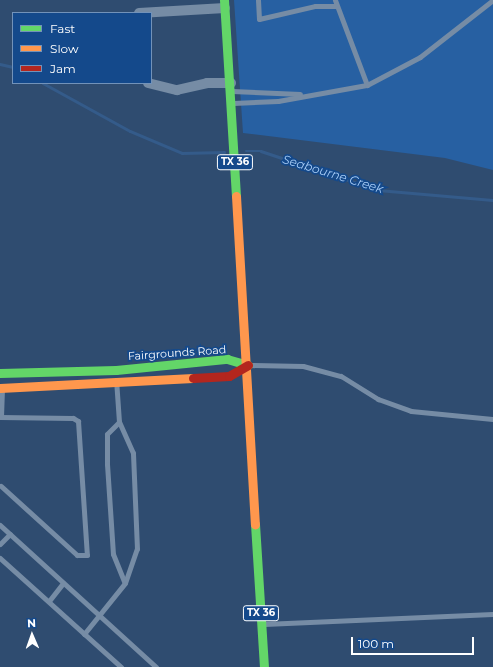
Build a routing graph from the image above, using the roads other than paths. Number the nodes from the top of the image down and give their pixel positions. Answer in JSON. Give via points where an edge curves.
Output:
{"nodes":[{"id":1,"x":258,"y":0,"type":"edge"},
{"id":2,"x":492,"y":0,"type":"edge"},
{"id":3,"x":336,"y":3,"type":"edge"},
{"id":4,"x":224,"y":4,"type":"edge"},
{"id":5,"x":148,"y":12,"type":"edge"},
{"id":6,"x":152,"y":84,"type":"edge"},
{"id":7,"x":367,"y":85,"type":"junction"},
{"id":8,"x":231,"y":87,"type":"junction"},
{"id":9,"x":303,"y":95,"type":"junction"},
{"id":10,"x":232,"y":103,"type":"junction"},
{"id":11,"x":248,"y":366,"type":"junction"},
{"id":12,"x":116,"y":370,"type":"junction"},
{"id":13,"x":1,"y":373,"type":"edge"},
{"id":14,"x":116,"y":384,"type":"junction"},
{"id":15,"x":1,"y":388,"type":"edge"},
{"id":16,"x":0,"y":417,"type":"edge"},
{"id":17,"x":493,"y":419,"type":"edge"},
{"id":18,"x":119,"y":422,"type":"junction"},
{"id":19,"x":0,"y":486,"type":"edge"},
{"id":20,"x":0,"y":525,"type":"edge"},
{"id":21,"x":10,"y":534,"type":"junction"},
{"id":22,"x":0,"y":544,"type":"edge"},
{"id":23,"x":0,"y":558,"type":"edge"},
{"id":24,"x":63,"y":583,"type":"junction"},
{"id":25,"x":125,"y":583,"type":"junction"},
{"id":26,"x":49,"y":601,"type":"junction"},
{"id":27,"x":493,"y":614,"type":"edge"},
{"id":28,"x":100,"y":616,"type":"junction"},
{"id":29,"x":262,"y":624,"type":"junction"},
{"id":30,"x":84,"y":634,"type":"junction"},
{"id":31,"x":121,"y":667,"type":"edge"},
{"id":32,"x":156,"y":667,"type":"edge"},
{"id":33,"x":264,"y":667,"type":"edge"}],
"edges":[{"from":1,"to":3,"type":"lane","via":[[259,19]]},
{"from":2,"to":7,"type":"lane","via":[[420,57]]},
{"from":3,"to":7,"type":"lane"},
{"from":4,"to":5,"type":"street"},
{"from":4,"to":8,"type":"main road","number":"TX 36"},
{"from":6,"to":8,"type":"street","via":[[177,90],[207,83]]},
{"from":7,"to":9,"type":"lane"},
{"from":8,"to":9,"type":"lane"},
{"from":8,"to":10,"type":"main road","number":"TX 36"},
{"from":9,"to":10,"type":"lane","via":[[278,101]]},
{"from":10,"to":11,"type":"main road","number":"TX 36"},
{"from":11,"to":12,"type":"main road","name":"Fairgrounds Road","via":[[227,359]]},
{"from":11,"to":14,"type":"main road","via":[[229,376]]},
{"from":11,"to":17,"type":"lane","via":[[303,366],[341,376],[378,399],[411,411]]},
{"from":11,"to":29,"type":"main road","number":"TX 36"},
{"from":12,"to":13,"type":"main road","name":"Fairgrounds Road"},
{"from":12,"to":14,"type":"lane"},
{"from":13,"to":15,"type":"lane"},
{"from":14,"to":15,"type":"main road"},
{"from":14,"to":18,"type":"lane"},
{"from":15,"to":16,"type":"lane"},
{"from":16,"to":19,"type":"lane","via":[[73,418],[78,421],[87,555],[77,555]]},
{"from":18,"to":25,"type":"lane","via":[[133,453],[135,563]]},
{"from":18,"to":25,"type":"lane","via":[[107,434],[107,464],[113,554]]},
{"from":20,"to":21,"type":"lane"},
{"from":21,"to":22,"type":"lane"},
{"from":21,"to":24,"type":"lane"},
{"from":23,"to":26,"type":"lane"},
{"from":24,"to":26,"type":"lane"},
{"from":24,"to":28,"type":"lane"},
{"from":25,"to":28,"type":"lane"},
{"from":26,"to":30,"type":"lane"},
{"from":27,"to":29,"type":"lane"},
{"from":28,"to":30,"type":"lane"},
{"from":28,"to":32,"type":"lane"},
{"from":29,"to":33,"type":"main road","number":"TX 36"},
{"from":30,"to":31,"type":"lane"}]}
